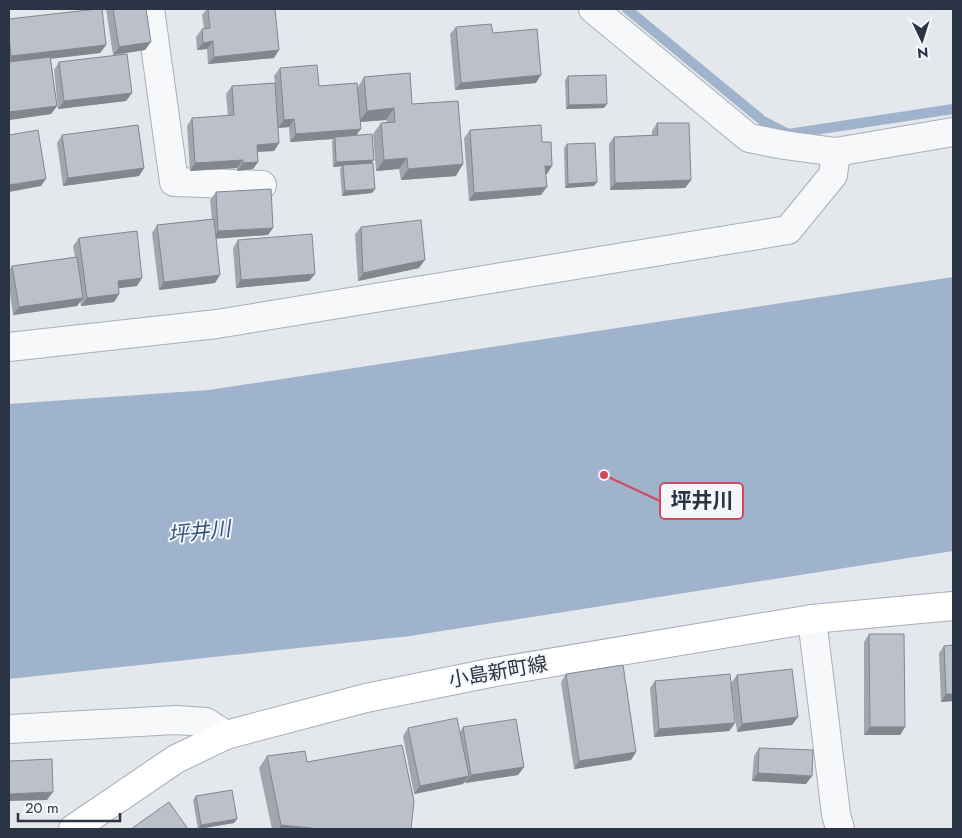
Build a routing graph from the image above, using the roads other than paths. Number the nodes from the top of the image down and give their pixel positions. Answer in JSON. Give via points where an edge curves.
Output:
{"nodes":[{"id":1,"x":150,"y":9,"type":"edge"},
{"id":2,"x":593,"y":9,"type":"edge"},
{"id":3,"x":953,"y":132,"type":"edge"},
{"id":4,"x":836,"y":152,"type":"junction"},
{"id":5,"x":262,"y":185,"type":"dead end"},
{"id":6,"x":9,"y":346,"type":"edge"},
{"id":7,"x":953,"y":606,"type":"edge"},
{"id":8,"x":812,"y":619,"type":"junction"},
{"id":9,"x":9,"y":729,"type":"edge"},
{"id":10,"x":226,"y":735,"type":"junction"},
{"id":11,"x":73,"y":829,"type":"edge"},
{"id":12,"x":840,"y":829,"type":"edge"}],
"edges":[{"from":1,"to":5,"type":"street","via":[[174,182]]},
{"from":2,"to":4,"type":"street","via":[[749,138]]},
{"from":3,"to":4,"type":"street"},
{"from":4,"to":6,"type":"street","via":[[833,175],[788,230],[217,324]]},
{"from":7,"to":8,"type":"main road","name":"小島新町線"},
{"from":8,"to":10,"type":"main road","name":"小島新町線","via":[[458,679],[366,698]]},
{"from":8,"to":12,"type":"street"},
{"from":9,"to":10,"type":"street","via":[[176,720],[206,722]]},
{"from":10,"to":11,"type":"main road","name":"小島新町線","via":[[176,758]]}]}
